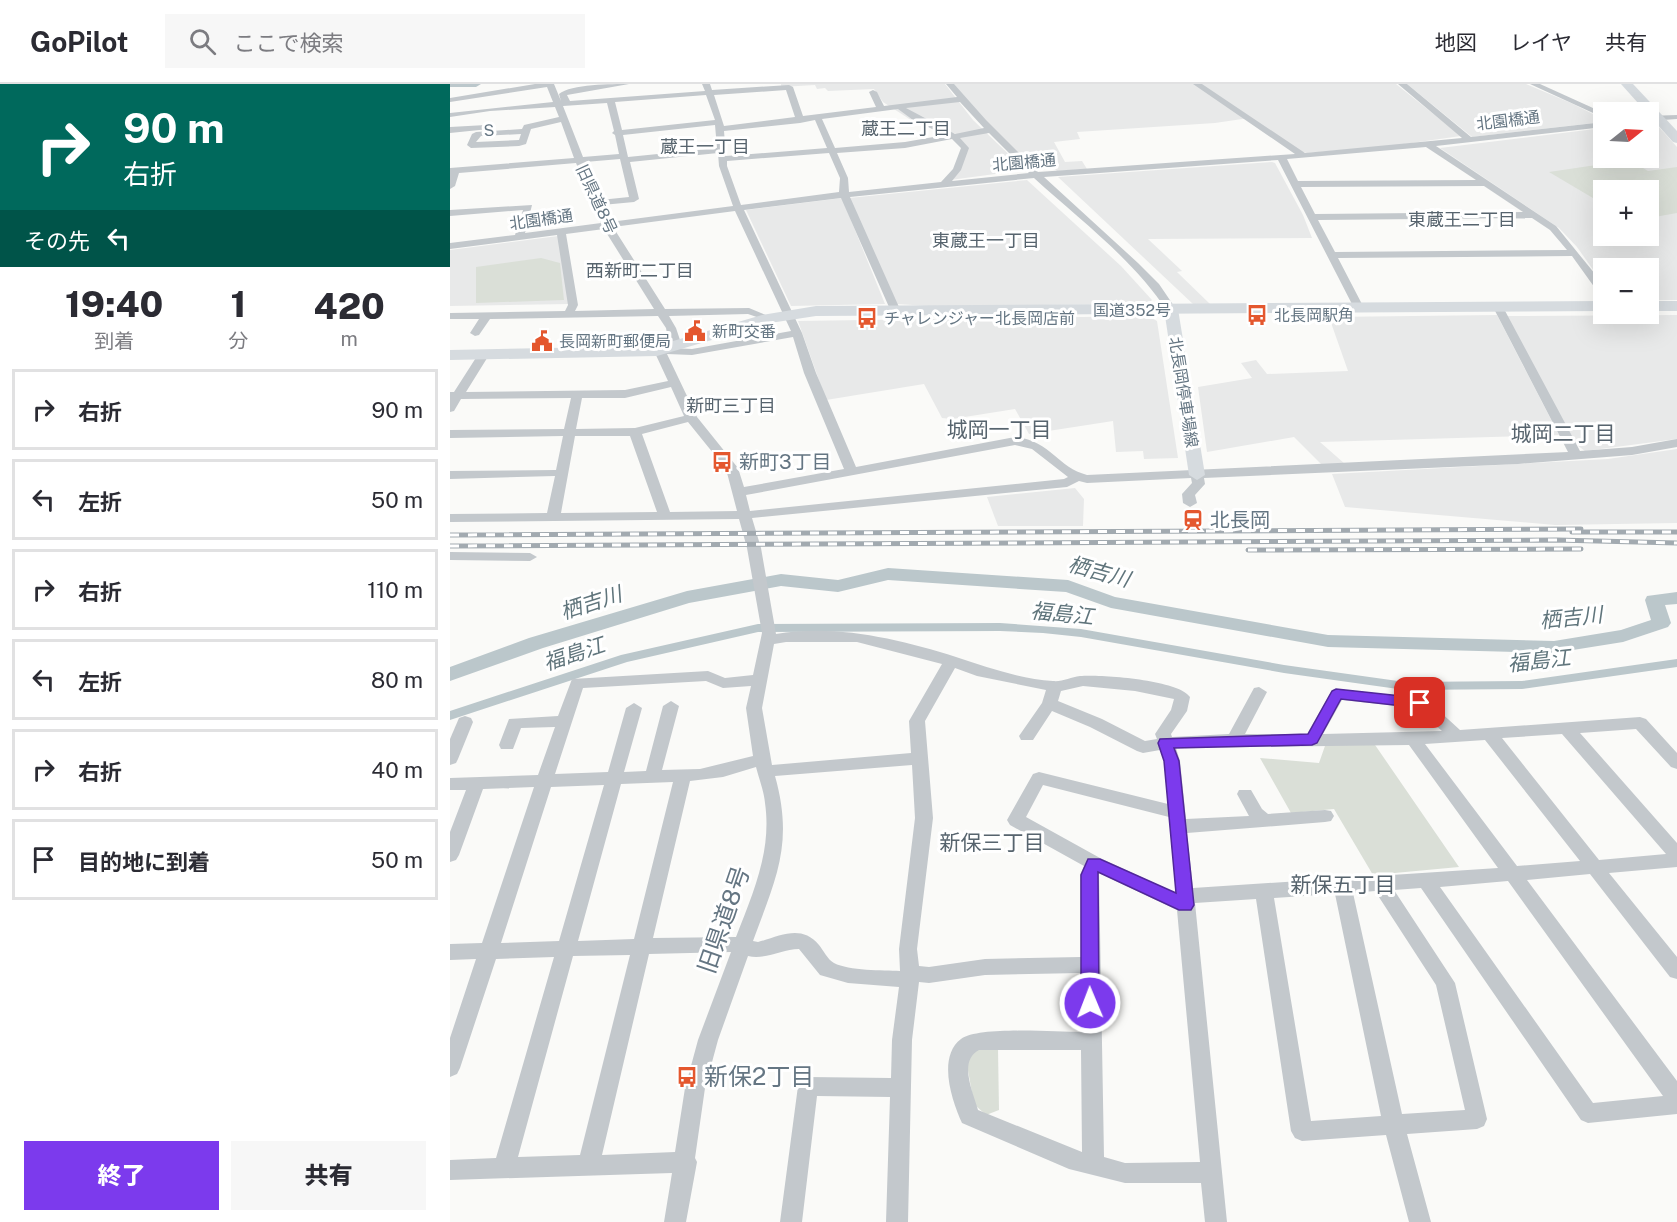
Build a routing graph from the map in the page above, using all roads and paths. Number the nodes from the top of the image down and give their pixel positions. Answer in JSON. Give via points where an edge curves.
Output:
{"nodes":[{"id":1,"x":550,"y":84,"type":"edge"},
{"id":2,"x":625,"y":84,"type":"edge"},
{"id":3,"x":706,"y":84,"type":"edge"},
{"id":4,"x":950,"y":84,"type":"edge"},
{"id":5,"x":1197,"y":84,"type":"edge"},
{"id":6,"x":1402,"y":84,"type":"edge"},
{"id":7,"x":1534,"y":84,"type":"edge"},
{"id":8,"x":1627,"y":84,"type":"edge"},
{"id":9,"x":873,"y":92,"type":"dead end"},
{"id":10,"x":500,"y":93,"type":"junction"},
{"id":11,"x":711,"y":93,"type":"junction"},
{"id":12,"x":962,"y":99,"type":"junction"},
{"id":13,"x":450,"y":100,"type":"edge"},
{"id":14,"x":611,"y":101,"type":"junction"},
{"id":15,"x":1640,"y":102,"type":"edge"},
{"id":16,"x":568,"y":104,"type":"junction"},
{"id":17,"x":557,"y":105,"type":"junction"},
{"id":18,"x":900,"y":107,"type":"junction"},
{"id":19,"x":490,"y":109,"type":"junction"},
{"id":20,"x":881,"y":109,"type":"junction"},
{"id":21,"x":1593,"y":111,"type":"edge"},
{"id":22,"x":450,"y":115,"type":"edge"},
{"id":23,"x":1677,"y":117,"type":"edge"},
{"id":24,"x":818,"y":118,"type":"junction"},
{"id":25,"x":1659,"y":118,"type":"edge"},
{"id":26,"x":563,"y":119,"type":"junction"},
{"id":27,"x":800,"y":121,"type":"junction"},
{"id":28,"x":536,"y":124,"type":"junction"},
{"id":29,"x":1659,"y":124,"type":"edge"},
{"id":30,"x":720,"y":125,"type":"junction"},
{"id":31,"x":1593,"y":125,"type":"edge"},
{"id":32,"x":453,"y":130,"type":"edge"},
{"id":33,"x":990,"y":130,"type":"junction"},
{"id":34,"x":525,"y":131,"type":"junction"},
{"id":35,"x":616,"y":133,"type":"junction"},
{"id":36,"x":955,"y":136,"type":"junction"},
{"id":37,"x":1470,"y":140,"type":"junction"},
{"id":38,"x":1677,"y":140,"type":"edge"},
{"id":39,"x":450,"y":143,"type":"edge"},
{"id":40,"x":1429,"y":145,"type":"junction"},
{"id":41,"x":832,"y":148,"type":"junction"},
{"id":42,"x":722,"y":155,"type":"junction"},
{"id":43,"x":1303,"y":155,"type":"junction"},
{"id":44,"x":1281,"y":157,"type":"junction"},
{"id":45,"x":623,"y":158,"type":"junction"},
{"id":46,"x":579,"y":160,"type":"junction"},
{"id":47,"x":453,"y":170,"type":"edge"},
{"id":48,"x":1036,"y":175,"type":"junction"},
{"id":49,"x":1487,"y":183,"type":"junction"},
{"id":50,"x":1296,"y":184,"type":"junction"},
{"id":51,"x":943,"y":185,"type":"junction"},
{"id":52,"x":450,"y":186,"type":"edge"},
{"id":53,"x":844,"y":195,"type":"junction"},
{"id":54,"x":597,"y":203,"type":"junction"},
{"id":55,"x":739,"y":208,"type":"junction"},
{"id":56,"x":450,"y":213,"type":"edge"},
{"id":57,"x":1536,"y":215,"type":"junction"},
{"id":58,"x":1312,"y":216,"type":"junction"},
{"id":59,"x":607,"y":225,"type":"junction"},
{"id":60,"x":561,"y":231,"type":"junction"},
{"id":61,"x":519,"y":237,"type":"junction"},
{"id":62,"x":450,"y":246,"type":"edge"},
{"id":63,"x":1575,"y":253,"type":"junction"},
{"id":64,"x":1331,"y":255,"type":"junction"},
{"id":65,"x":1593,"y":278,"type":"edge"},
{"id":66,"x":1593,"y":306,"type":"edge"},
{"id":67,"x":1659,"y":306,"type":"edge"},
{"id":68,"x":1677,"y":306,"type":"edge"},
{"id":69,"x":1498,"y":307,"type":"junction"},
{"id":70,"x":1359,"y":308,"type":"junction"},
{"id":71,"x":1171,"y":309,"type":"junction"},
{"id":72,"x":662,"y":310,"type":"junction"},
{"id":73,"x":893,"y":312,"type":"junction"},
{"id":74,"x":569,"y":313,"type":"junction"},
{"id":75,"x":788,"y":314,"type":"junction"},
{"id":76,"x":487,"y":315,"type":"junction"},
{"id":77,"x":450,"y":316,"type":"edge"},
{"id":78,"x":768,"y":318,"type":"junction"},
{"id":79,"x":475,"y":333,"type":"dead end"},
{"id":80,"x":797,"y":333,"type":"junction"},
{"id":81,"x":663,"y":351,"type":"junction"},
{"id":82,"x":483,"y":354,"type":"junction"},
{"id":83,"x":450,"y":355,"type":"edge"},
{"id":84,"x":674,"y":383,"type":"junction"},
{"id":85,"x":572,"y":395,"type":"junction"},
{"id":86,"x":452,"y":400,"type":"edge"},
{"id":87,"x":691,"y":418,"type":"junction"},
{"id":88,"x":635,"y":432,"type":"junction"},
{"id":89,"x":564,"y":433,"type":"junction"},
{"id":90,"x":450,"y":434,"type":"edge"},
{"id":91,"x":1677,"y":443,"type":"edge"},
{"id":92,"x":1576,"y":456,"type":"junction"},
{"id":93,"x":552,"y":473,"type":"junction"},
{"id":94,"x":852,"y":473,"type":"junction"},
{"id":95,"x":450,"y":475,"type":"edge"},
{"id":96,"x":1197,"y":476,"type":"junction"},
{"id":97,"x":1077,"y":477,"type":"junction"},
{"id":98,"x":740,"y":492,"type":"junction"},
{"id":99,"x":1190,"y":503,"type":"dead end"},
{"id":100,"x":746,"y":515,"type":"junction"},
{"id":101,"x":665,"y":516,"type":"junction"},
{"id":102,"x":450,"y":518,"type":"edge"},
{"id":103,"x":548,"y":518,"type":"junction"},
{"id":104,"x":450,"y":556,"type":"edge"},
{"id":105,"x":530,"y":557,"type":"dead end"},
{"id":106,"x":768,"y":626,"type":"junction"},
{"id":107,"x":951,"y":661,"type":"junction"},
{"id":108,"x":760,"y":680,"type":"junction"},
{"id":109,"x":1055,"y":687,"type":"junction"},
{"id":110,"x":1259,"y":692,"type":"dead end"},
{"id":111,"x":1049,"y":705,"type":"junction"},
{"id":112,"x":671,"y":706,"type":"dead end"},
{"id":113,"x":634,"y":708,"type":"dead end"},
{"id":114,"x":564,"y":721,"type":"junction"},
{"id":115,"x":465,"y":722,"type":"dead end"},
{"id":116,"x":1567,"y":729,"type":"junction"},
{"id":117,"x":1489,"y":734,"type":"junction"},
{"id":118,"x":1027,"y":736,"type":"dead end"},
{"id":119,"x":1457,"y":736,"type":"junction"},
{"id":120,"x":1413,"y":739,"type":"junction"},
{"id":121,"x":1234,"y":740,"type":"junction"},
{"id":122,"x":1312,"y":740,"type":"junction"},
{"id":123,"x":1165,"y":743,"type":"junction"},
{"id":124,"x":507,"y":745,"type":"dead end"},
{"id":125,"x":919,"y":758,"type":"junction"},
{"id":126,"x":450,"y":759,"type":"edge"},
{"id":127,"x":1677,"y":763,"type":"edge"},
{"id":128,"x":765,"y":765,"type":"junction"},
{"id":129,"x":683,"y":774,"type":"junction"},
{"id":130,"x":652,"y":775,"type":"junction"},
{"id":131,"x":615,"y":777,"type":"junction"},
{"id":132,"x":543,"y":781,"type":"junction"},
{"id":133,"x":477,"y":783,"type":"junction"},
{"id":134,"x":450,"y":784,"type":"edge"},
{"id":135,"x":1245,"y":795,"type":"dead end"},
{"id":136,"x":1325,"y":816,"type":"dead end"},
{"id":137,"x":1177,"y":820,"type":"junction"},
{"id":138,"x":1264,"y":821,"type":"junction"},
{"id":139,"x":450,"y":855,"type":"edge"},
{"id":140,"x":1677,"y":858,"type":"edge"},
{"id":141,"x":1094,"y":863,"type":"junction"},
{"id":142,"x":1592,"y":866,"type":"junction"},
{"id":143,"x":1511,"y":873,"type":"junction"},
{"id":144,"x":1426,"y":881,"type":"junction"},
{"id":145,"x":1380,"y":884,"type":"junction"},
{"id":146,"x":1343,"y":887,"type":"junction"},
{"id":147,"x":1264,"y":892,"type":"junction"},
{"id":148,"x":1185,"y":901,"type":"junction"},
{"id":149,"x":744,"y":945,"type":"junction"},
{"id":150,"x":642,"y":946,"type":"junction"},
{"id":151,"x":568,"y":948,"type":"junction"},
{"id":152,"x":490,"y":951,"type":"junction"},
{"id":153,"x":450,"y":952,"type":"edge"},
{"id":154,"x":1089,"y":965,"type":"junction"},
{"id":155,"x":1677,"y":971,"type":"edge"},
{"id":156,"x":909,"y":977,"type":"junction"},
{"id":157,"x":1090,"y":1041,"type":"junction"},
{"id":158,"x":450,"y":1068,"type":"edge"},
{"id":159,"x":902,"y":1088,"type":"junction"},
{"id":160,"x":1677,"y":1098,"type":"edge"},
{"id":161,"x":1677,"y":1104,"type":"edge"},
{"id":162,"x":1394,"y":1126,"type":"junction"},
{"id":163,"x":686,"y":1162,"type":"junction"},
{"id":164,"x":589,"y":1164,"type":"junction"},
{"id":165,"x":1094,"y":1165,"type":"junction"},
{"id":166,"x":504,"y":1168,"type":"junction"},
{"id":167,"x":450,"y":1170,"type":"edge"},
{"id":168,"x":1211,"y":1172,"type":"junction"},
{"id":169,"x":675,"y":1222,"type":"edge"},
{"id":170,"x":791,"y":1222,"type":"edge"},
{"id":171,"x":897,"y":1222,"type":"edge"},
{"id":172,"x":1216,"y":1222,"type":"edge"},
{"id":173,"x":1420,"y":1222,"type":"edge"}],
"edges":[{"from":1,"to":10,"type":"street"},
{"from":1,"to":17,"type":"street","name":"旧県道8号"},
{"from":2,"to":16,"type":"street","via":[[567,91],[563,94]]},
{"from":3,"to":11,"type":"street"},
{"from":4,"to":12,"type":"street"},
{"from":5,"to":43,"type":"street"},
{"from":6,"to":37,"type":"street"},
{"from":7,"to":21,"type":"street"},
{"from":8,"to":15,"type":"highway"},
{"from":9,"to":20,"type":"street"},
{"from":10,"to":13,"type":"street"},
{"from":10,"to":19,"type":"street"},
{"from":11,"to":14,"type":"street"},
{"from":11,"to":27,"type":"street","via":[[789,87]]},
{"from":11,"to":30,"type":"street"},
{"from":12,"to":18,"type":"street"},
{"from":12,"to":33,"type":"street"},
{"from":14,"to":16,"type":"street"},
{"from":14,"to":35,"type":"street"},
{"from":16,"to":17,"type":"street"},
{"from":17,"to":19,"type":"street"},
{"from":17,"to":26,"type":"street","name":"旧県道8号"},
{"from":18,"to":20,"type":"street"},
{"from":18,"to":36,"type":"street","via":[[909,116]]},
{"from":19,"to":22,"type":"street"},
{"from":20,"to":24,"type":"street"},
{"from":23,"to":25,"type":"street"},
{"from":24,"to":27,"type":"street"},
{"from":24,"to":41,"type":"street"},
{"from":26,"to":28,"type":"street","name":"S"},
{"from":26,"to":46,"type":"street","name":"旧県道8号"},
{"from":27,"to":30,"type":"street"},
{"from":28,"to":32,"type":"street"},
{"from":28,"to":34,"type":"street","name":"S"},
{"from":29,"to":38,"type":"highway"},
{"from":30,"to":35,"type":"street"},
{"from":30,"to":42,"type":"street"},
{"from":31,"to":37,"type":"street","name":"北園橋通"},
{"from":32,"to":39,"type":"street"},
{"from":33,"to":36,"type":"street"},
{"from":33,"to":48,"type":"street"},
{"from":34,"to":34,"type":"street","name":"S","via":[[523,142],[471,145],[479,134]]},
{"from":35,"to":45,"type":"street"},
{"from":36,"to":41,"type":"street","via":[[905,145]]},
{"from":36,"to":51,"type":"street","via":[[965,148],[957,170]]},
{"from":37,"to":40,"type":"street","name":"北園橋通"},
{"from":40,"to":43,"type":"street","name":"北園橋通"},
{"from":40,"to":49,"type":"street"},
{"from":41,"to":42,"type":"street"},
{"from":41,"to":53,"type":"street","via":[[844,178]]},
{"from":42,"to":45,"type":"street"},
{"from":42,"to":55,"type":"street"},
{"from":43,"to":44,"type":"street","name":"北園橋通"},
{"from":44,"to":48,"type":"street","name":"北園橋通"},
{"from":44,"to":50,"type":"street"},
{"from":45,"to":46,"type":"street"},
{"from":45,"to":54,"type":"street","via":[[634,199]]},
{"from":46,"to":47,"type":"street"},
{"from":46,"to":54,"type":"street","name":"旧県道8号"},
{"from":47,"to":52,"type":"street"},
{"from":48,"to":51,"type":"street","name":"北園橋通"},
{"from":48,"to":71,"type":"street","via":[[1130,261]]},
{"from":49,"to":50,"type":"street"},
{"from":49,"to":57,"type":"street"},
{"from":50,"to":58,"type":"street"},
{"from":51,"to":53,"type":"street","name":"北園橋通"},
{"from":53,"to":55,"type":"street","name":"北園橋通"},
{"from":53,"to":73,"type":"street"},
{"from":54,"to":59,"type":"street","name":"旧県道8号"},
{"from":55,"to":59,"type":"street","name":"北園橋通"},
{"from":55,"to":75,"type":"street"},
{"from":56,"to":61,"type":"street","via":[[529,207]]},
{"from":57,"to":58,"type":"street"},
{"from":57,"to":63,"type":"street","via":[[1563,237]]},
{"from":58,"to":64,"type":"street"},
{"from":59,"to":60,"type":"street","name":"北園橋通"},
{"from":59,"to":72,"type":"street","name":"旧県道8号"},
{"from":60,"to":61,"type":"street","name":"北園橋通"},
{"from":60,"to":74,"type":"street","via":[[573,305]]},
{"from":61,"to":62,"type":"street","name":"北園橋通"},
{"from":63,"to":64,"type":"street"},
{"from":63,"to":65,"type":"street"},
{"from":64,"to":70,"type":"street"},
{"from":66,"to":69,"type":"highway","name":"国道352号"},
{"from":67,"to":68,"type":"highway"},
{"from":69,"to":70,"type":"highway","name":"国道352号"},
{"from":69,"to":92,"type":"street"},
{"from":70,"to":71,"type":"highway","name":"国道352号"},
{"from":71,"to":73,"type":"highway","name":"国道352号"},
{"from":71,"to":96,"type":"main road","name":"北長岡停車場線"},
{"from":72,"to":74,"type":"street"},
{"from":72,"to":78,"type":"street","via":[[749,311]]},
{"from":72,"to":81,"type":"street","name":"旧県道8号","via":[[674,340]]},
{"from":73,"to":75,"type":"highway","name":"国道352号"},
{"from":74,"to":76,"type":"street"},
{"from":75,"to":78,"type":"highway","name":"国道352号"},
{"from":75,"to":80,"type":"street"},
{"from":76,"to":77,"type":"street"},
{"from":76,"to":79,"type":"street"},
{"from":78,"to":81,"type":"highway","name":"国道352号"},
{"from":80,"to":81,"type":"street","via":[[693,352]]},
{"from":80,"to":94,"type":"street"},
{"from":81,"to":82,"type":"highway","name":"国道352号"},
{"from":81,"to":84,"type":"street","via":[[661,356]]},
{"from":82,"to":83,"type":"highway","name":"国道352号"},
{"from":82,"to":86,"type":"street"},
{"from":84,"to":85,"type":"street","via":[[625,394]]},
{"from":84,"to":87,"type":"street"},
{"from":85,"to":86,"type":"street"},
{"from":85,"to":89,"type":"street"},
{"from":87,"to":88,"type":"street"},
{"from":87,"to":98,"type":"street","via":[[706,440],[727,459]]},
{"from":88,"to":89,"type":"street"},
{"from":88,"to":101,"type":"street"},
{"from":89,"to":90,"type":"street"},
{"from":89,"to":93,"type":"street"},
{"from":89,"to":103,"type":"street"},
{"from":91,"to":92,"type":"street"},
{"from":92,"to":96,"type":"street"},
{"from":93,"to":95,"type":"street"},
{"from":93,"to":103,"type":"street"},
{"from":94,"to":97,"type":"street","via":[[1020,441],[1040,447]]},
{"from":94,"to":98,"type":"street"},
{"from":96,"to":97,"type":"street"},
{"from":96,"to":99,"type":"street","via":[[1199,484],[1188,494]]},
{"from":97,"to":100,"type":"street","via":[[1067,483]]},
{"from":98,"to":100,"type":"street"},
{"from":100,"to":101,"type":"street"},
{"from":100,"to":106,"type":"street"},
{"from":101,"to":103,"type":"street"},
{"from":102,"to":103,"type":"street"},
{"from":104,"to":105,"type":"street"},
{"from":106,"to":107,"type":"street","via":[[856,637]]},
{"from":106,"to":108,"type":"street","name":"旧県道8号"},
{"from":107,"to":109,"type":"street","via":[[977,671]]},
{"from":107,"to":125,"type":"street","via":[[917,721]]},
{"from":108,"to":114,"type":"street","via":[[723,682],[708,676],[577,683]]},
{"from":108,"to":128,"type":"street","name":"旧県道8号","via":[[754,708]]},
{"from":109,"to":111,"type":"street"},
{"from":109,"to":123,"type":"street","via":[[1083,681],[1177,693],[1183,703],[1163,734]]},
{"from":110,"to":121,"type":"street"},
{"from":111,"to":118,"type":"street"},
{"from":111,"to":123,"type":"street","via":[[1143,747]]},
{"from":112,"to":130,"type":"street"},
{"from":113,"to":131,"type":"street"},
{"from":114,"to":124,"type":"street","via":[[515,723]]},
{"from":114,"to":132,"type":"street"},
{"from":115,"to":126,"type":"street"},
{"from":116,"to":117,"type":"street"},
{"from":116,"to":127,"type":"street","via":[[1640,723]]},
{"from":116,"to":140,"type":"street"},
{"from":117,"to":119,"type":"street"},
{"from":117,"to":142,"type":"street"},
{"from":119,"to":120,"type":"street"},
{"from":119,"to":122,"type":"street","via":[[1420,703],[1336,694]]},
{"from":120,"to":122,"type":"street"},
{"from":120,"to":143,"type":"street"},
{"from":121,"to":122,"type":"street"},
{"from":121,"to":123,"type":"street"},
{"from":123,"to":137,"type":"street","via":[[1172,761]]},
{"from":125,"to":128,"type":"street"},
{"from":125,"to":156,"type":"street","via":[[924,818],[908,949]]},
{"from":128,"to":129,"type":"street"},
{"from":128,"to":149,"type":"street","name":"旧県道8号","via":[[774,802],[775,846]]},
{"from":129,"to":130,"type":"street"},
{"from":129,"to":150,"type":"street"},
{"from":130,"to":131,"type":"street"},
{"from":131,"to":132,"type":"street"},
{"from":131,"to":151,"type":"street"},
{"from":132,"to":133,"type":"street"},
{"from":132,"to":152,"type":"street"},
{"from":133,"to":134,"type":"street"},
{"from":133,"to":139,"type":"street"},
{"from":135,"to":138,"type":"street"},
{"from":136,"to":138,"type":"street"},
{"from":137,"to":138,"type":"street","via":[[1208,826]]},
{"from":137,"to":141,"type":"street","via":[[1039,778],[1016,820]]},
{"from":137,"to":148,"type":"street"},
{"from":140,"to":142,"type":"street"},
{"from":141,"to":148,"type":"street"},
{"from":141,"to":154,"type":"street","via":[[1089,875]]},
{"from":142,"to":143,"type":"street"},
{"from":142,"to":155,"type":"street"},
{"from":143,"to":144,"type":"street"},
{"from":143,"to":160,"type":"street"},
{"from":144,"to":145,"type":"street"},
{"from":144,"to":161,"type":"street","via":[[1588,1113]]},
{"from":145,"to":146,"type":"street"},
{"from":145,"to":162,"type":"street","via":[[1446,983],[1477,1119]]},
{"from":146,"to":147,"type":"street"},
{"from":146,"to":162,"type":"street"},
{"from":147,"to":148,"type":"street"},
{"from":147,"to":162,"type":"street","via":[[1302,1131]]},
{"from":148,"to":168,"type":"street"},
{"from":149,"to":150,"type":"street"},
{"from":149,"to":156,"type":"street","via":[[758,950],[804,941],[827,969],[848,975]]},
{"from":149,"to":163,"type":"street","name":"旧県道8号","via":[[708,1040],[695,1088]]},
{"from":150,"to":151,"type":"street"},
{"from":150,"to":164,"type":"street"},
{"from":151,"to":152,"type":"street"},
{"from":151,"to":166,"type":"street"},
{"from":152,"to":153,"type":"street"},
{"from":152,"to":158,"type":"street"},
{"from":154,"to":156,"type":"street","via":[[985,967]]},
{"from":154,"to":157,"type":"street"},
{"from":156,"to":159,"type":"street","via":[[902,1040]]},
{"from":157,"to":165,"type":"street"},
{"from":157,"to":165,"type":"street","via":[[976,1041],[962,1047],[957,1056],[969,1116],[1069,1159]]},
{"from":159,"to":170,"type":"street","via":[[808,1086]]},
{"from":159,"to":171,"type":"street"},
{"from":162,"to":173,"type":"street"},
{"from":163,"to":164,"type":"street"},
{"from":163,"to":169,"type":"street","name":"旧県道8号"},
{"from":164,"to":166,"type":"street"},
{"from":165,"to":168,"type":"street","via":[[1125,1173]]},
{"from":166,"to":167,"type":"street"},
{"from":168,"to":172,"type":"street"}]}
